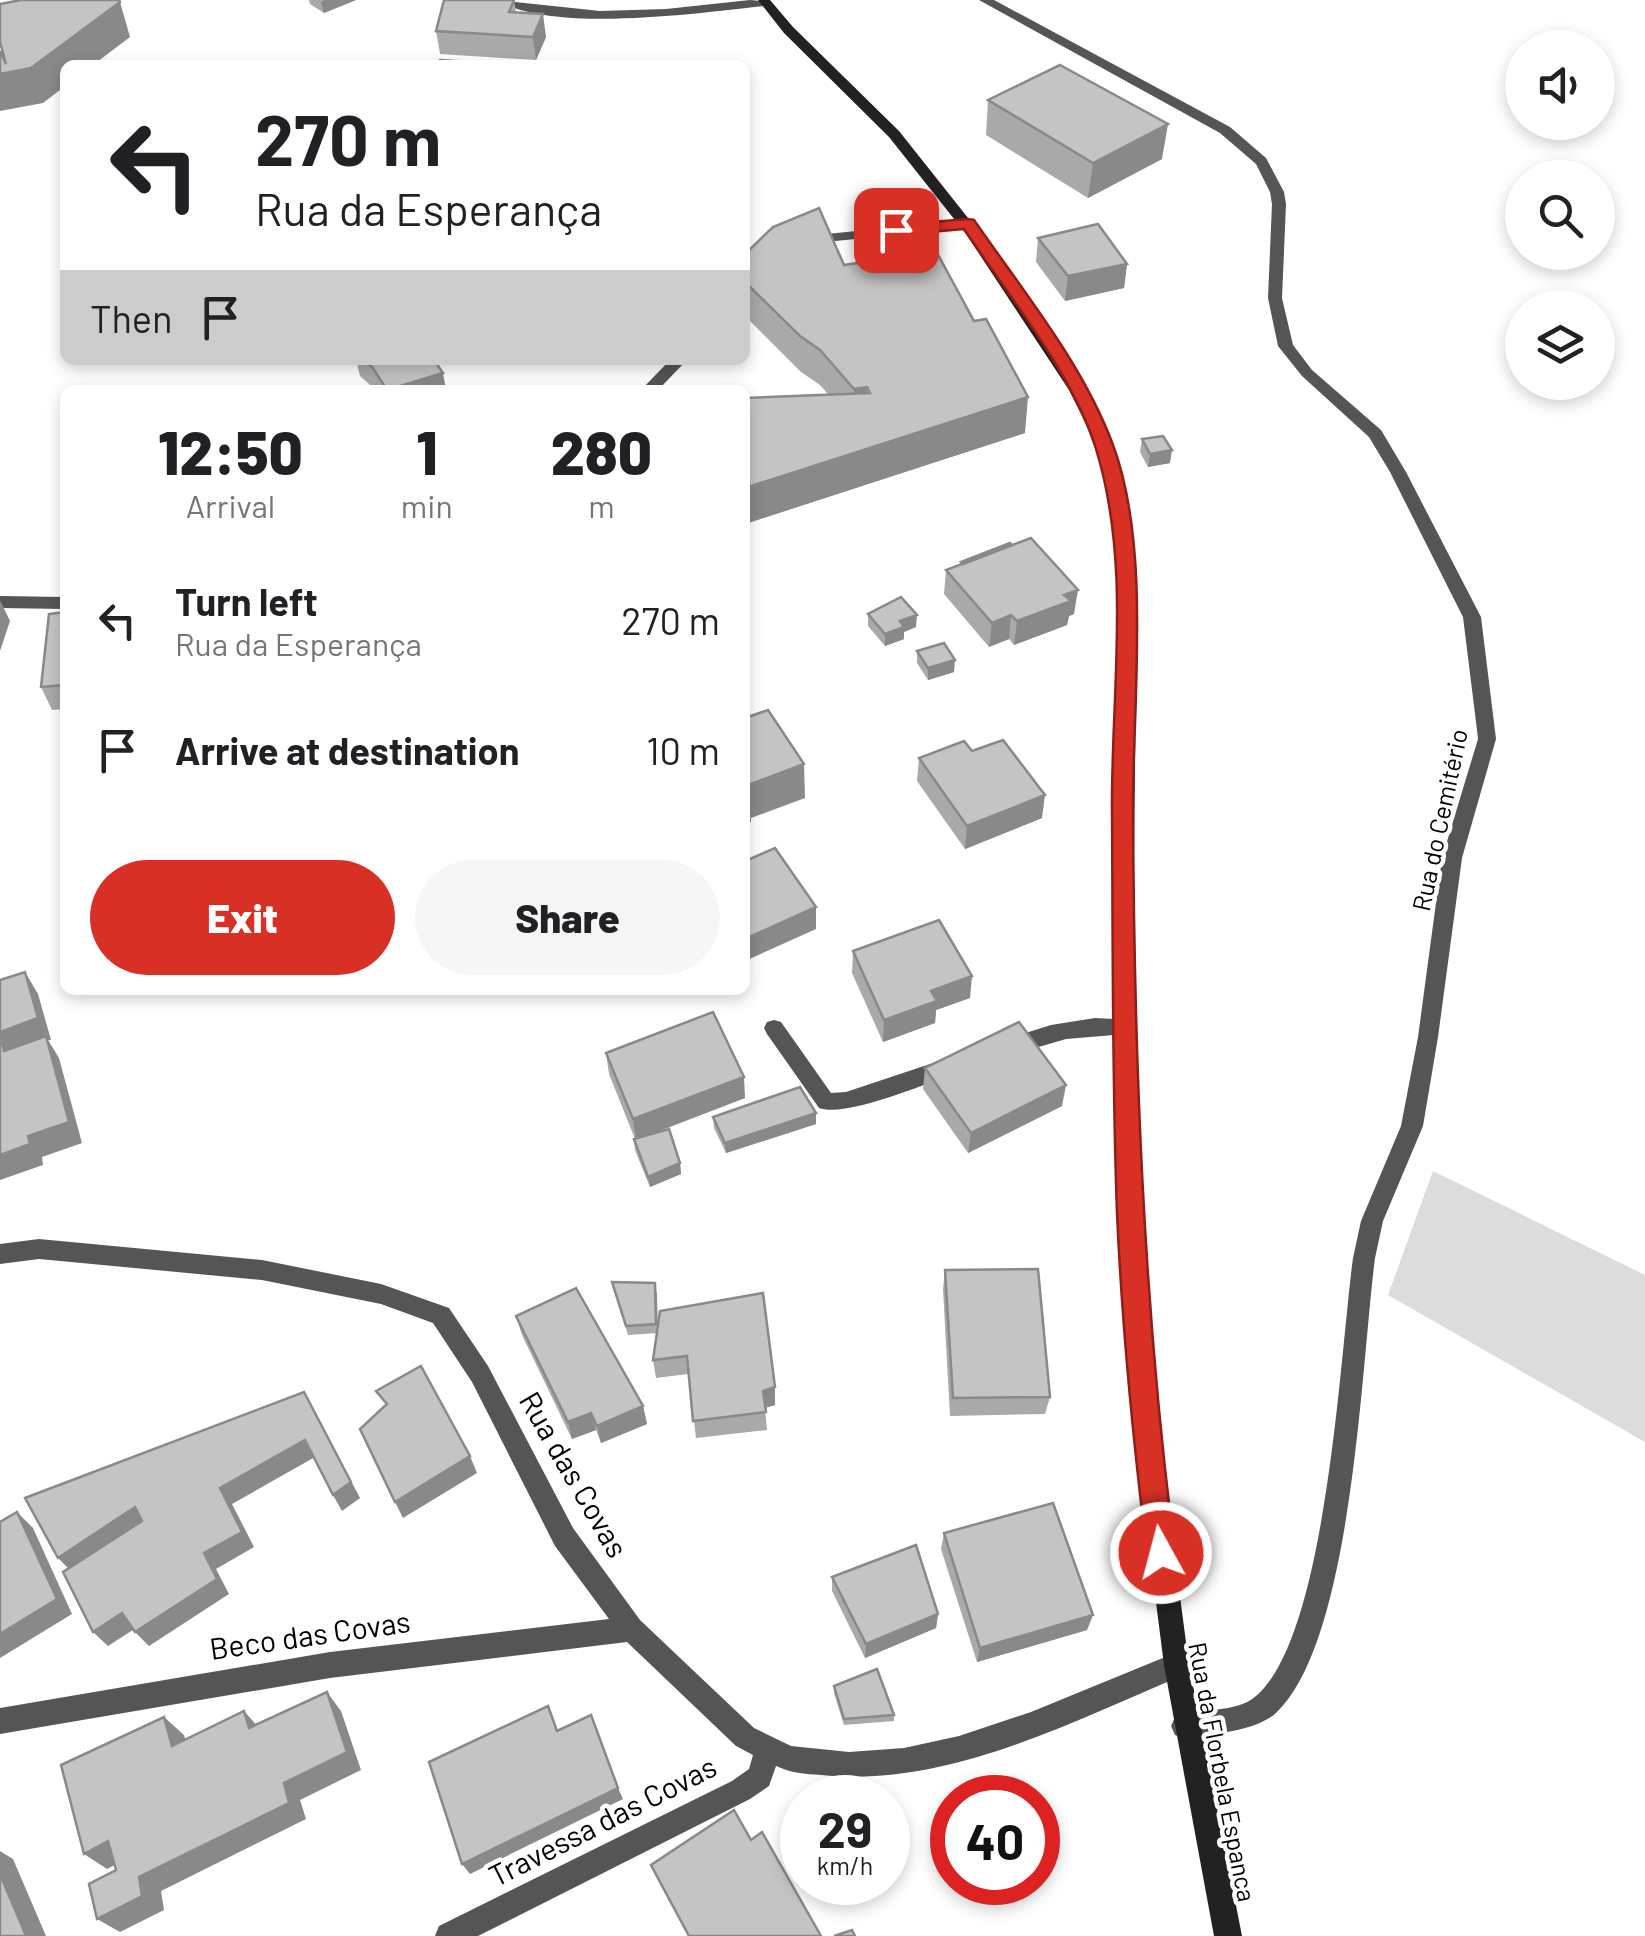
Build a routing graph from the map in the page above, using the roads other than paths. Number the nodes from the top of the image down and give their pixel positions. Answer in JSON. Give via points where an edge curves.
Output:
{"nodes":[{"id":1,"x":502,"y":0,"type":"edge"},
{"id":2,"x":985,"y":0,"type":"edge"},
{"id":3,"x":765,"y":1,"type":"edge"},
{"id":4,"x":968,"y":224,"type":"junction"},
{"id":5,"x":796,"y":241,"type":"edge"},
{"id":6,"x":674,"y":365,"type":"edge"},
{"id":7,"x":654,"y":385,"type":"edge"},
{"id":8,"x":0,"y":602,"type":"edge"},
{"id":9,"x":60,"y":603,"type":"edge"},
{"id":10,"x":1126,"y":1026,"type":"junction"},
{"id":11,"x":774,"y":1028,"type":"dead end"},
{"id":12,"x":0,"y":1254,"type":"edge"},
{"id":13,"x":631,"y":1629,"type":"junction"},
{"id":14,"x":1176,"y":1666,"type":"junction"},
{"id":15,"x":0,"y":1721,"type":"edge"},
{"id":16,"x":1184,"y":1726,"type":"junction"},
{"id":17,"x":768,"y":1749,"type":"junction"},
{"id":18,"x":449,"y":1936,"type":"edge"},
{"id":19,"x":1228,"y":1936,"type":"edge"}],
"edges":[{"from":1,"to":3,"type":"street","via":[[596,16]]},
{"from":2,"to":16,"type":"street","name":"Rua do Cemitério","via":[[1225,130],[1265,165],[1279,204],[1276,298],[1286,346],[1375,434],[1398,472],[1472,617],[1487,738],[1452,858],[1412,1126],[1372,1221],[1364,1258],[1332,1542],[1294,1676],[1265,1706]]},
{"from":3,"to":4,"type":"street","name":"Rua da Florbela Espanca","via":[[871,110]]},
{"from":4,"to":5,"type":"street"},
{"from":4,"to":10,"type":"street","name":"Rua da Florbela Espanca","via":[[1071,377],[1104,444],[1121,505]]},
{"from":6,"to":7,"type":"street"},
{"from":8,"to":9,"type":"street"},
{"from":10,"to":11,"type":"street","via":[[1058,1030],[826,1102]]},
{"from":10,"to":14,"type":"street","name":"Rua da Florbela Espanca","via":[[1145,1421]]},
{"from":12,"to":13,"type":"street","name":"Rua das Covas","via":[[39,1248],[262,1270],[381,1294],[441,1315],[480,1374],[564,1537]]},
{"from":13,"to":15,"type":"street","name":"Beco das Covas","via":[[314,1667]]},
{"from":13,"to":17,"type":"street","name":"Rua das Covas","via":[[745,1737]]},
{"from":14,"to":16,"type":"street","name":"Rua da Florbela Espanca"},
{"from":14,"to":17,"type":"street","name":"Rua das Covas","via":[[1031,1725],[904,1761],[849,1765],[789,1759]]},
{"from":16,"to":19,"type":"street","name":"Rua da Florbela Espanca"},
{"from":17,"to":18,"type":"street","name":"Travessa das Covas","via":[[760,1777],[741,1790]]}]}
